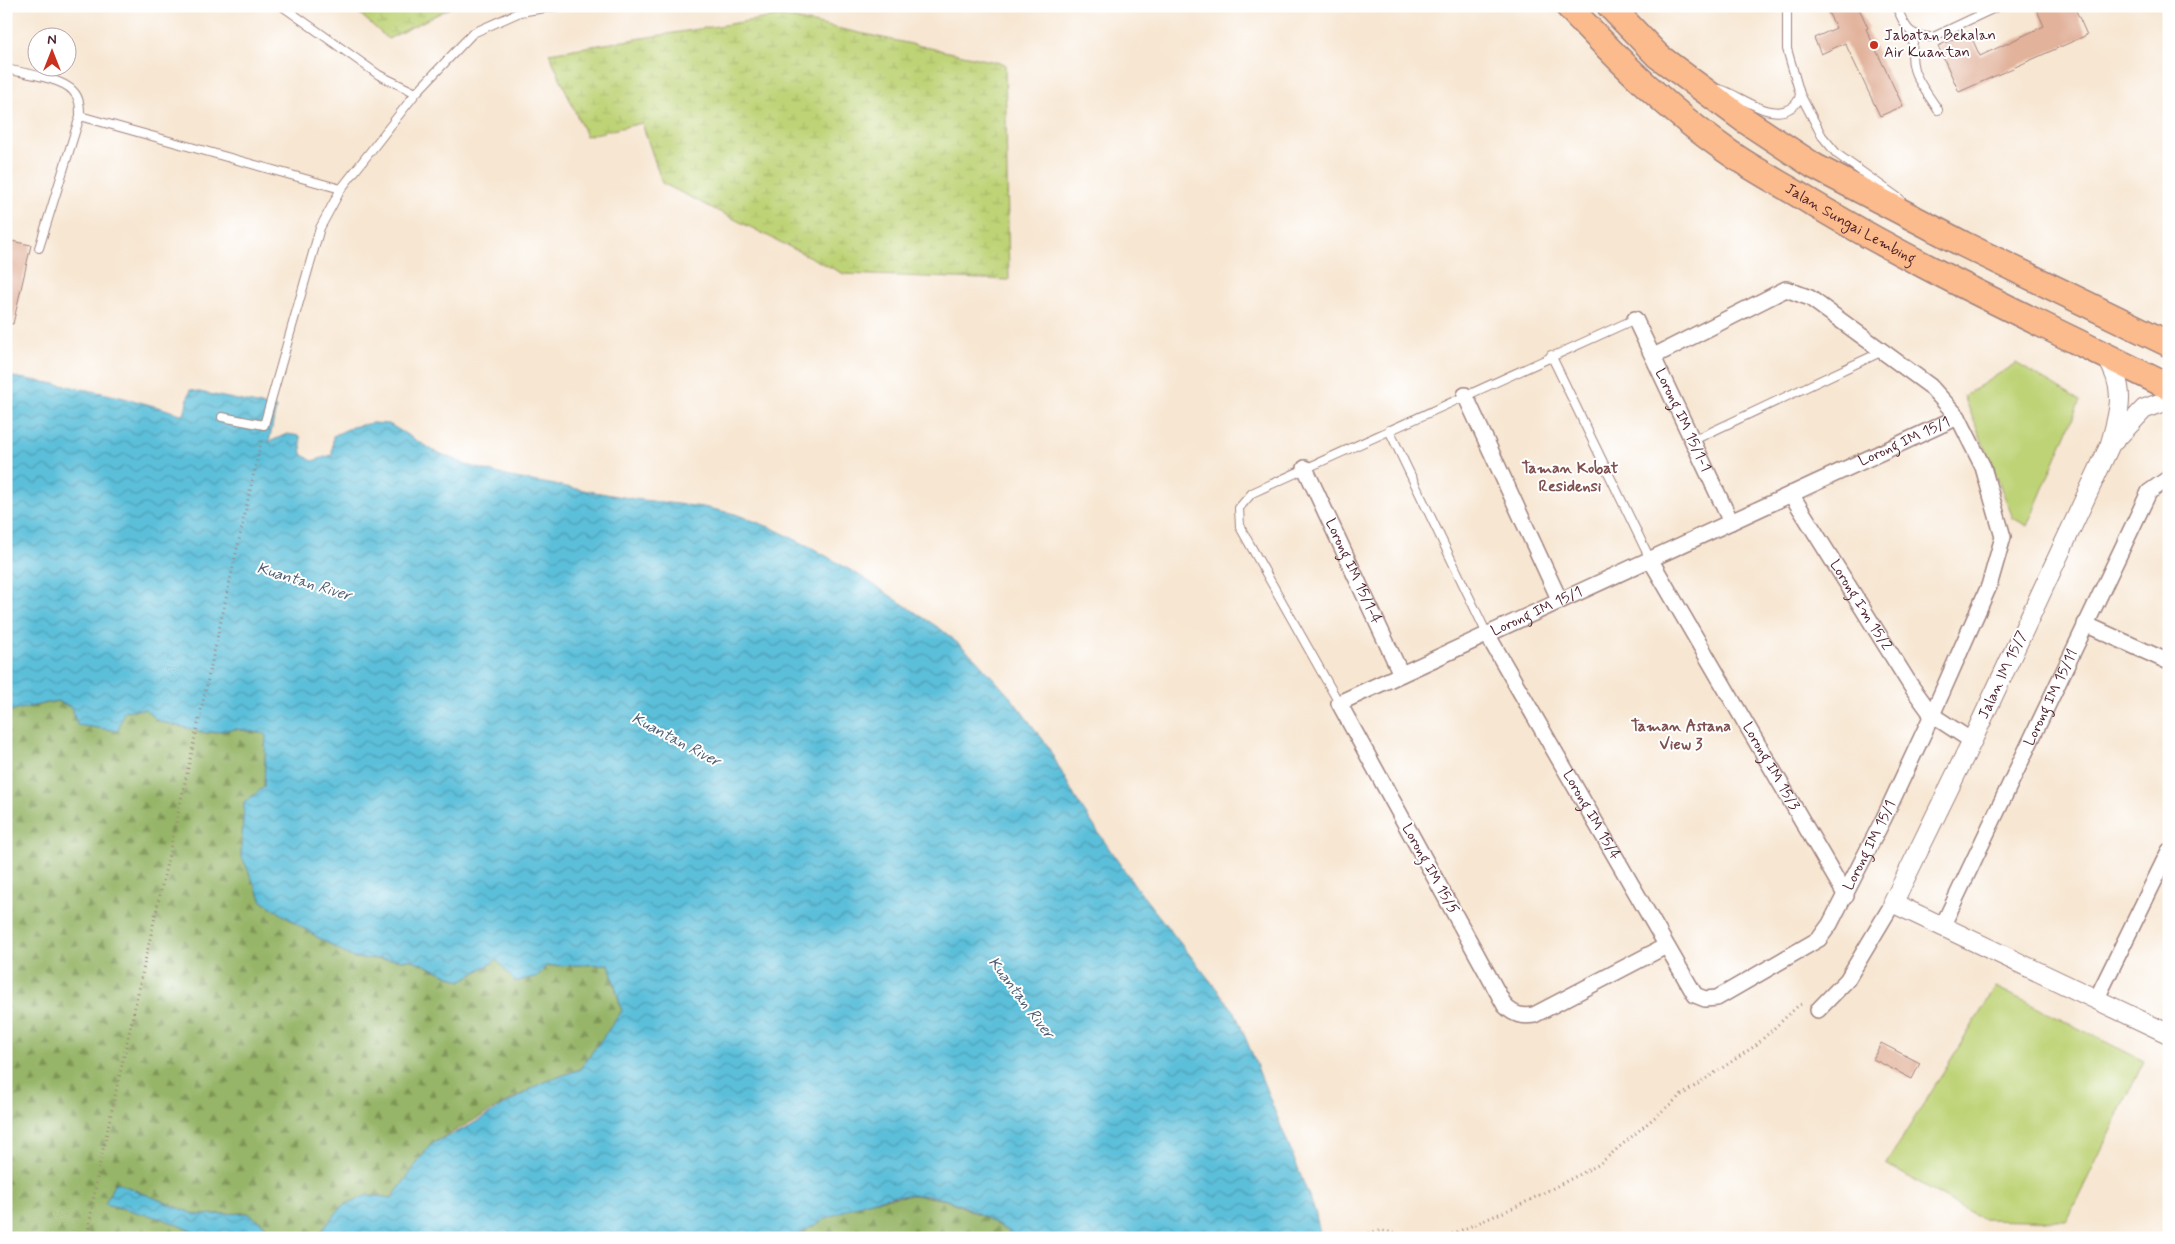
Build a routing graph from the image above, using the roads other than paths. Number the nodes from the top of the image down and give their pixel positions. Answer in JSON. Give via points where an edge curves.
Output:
{"nodes":[{"id":1,"x":282,"y":6,"type":"edge"},
{"id":2,"x":557,"y":6,"type":"edge"},
{"id":3,"x":1568,"y":6,"type":"edge"},
{"id":4,"x":1610,"y":6,"type":"edge"},
{"id":5,"x":1787,"y":6,"type":"edge"},
{"id":6,"x":1896,"y":6,"type":"edge"},
{"id":7,"x":1999,"y":6,"type":"edge"},
{"id":8,"x":1914,"y":35,"type":"junction"},
{"id":9,"x":6,"y":69,"type":"edge"},
{"id":10,"x":1698,"y":84,"type":"junction"},
{"id":11,"x":416,"y":93,"type":"junction"},
{"id":12,"x":1800,"y":94,"type":"junction"},
{"id":13,"x":1938,"y":110,"type":"dead end"},
{"id":14,"x":80,"y":116,"type":"junction"},
{"id":15,"x":341,"y":189,"type":"junction"},
{"id":16,"x":1907,"y":203,"type":"dead end"},
{"id":17,"x":1915,"y":209,"type":"dead end"},
{"id":18,"x":1963,"y":244,"type":"junction"},
{"id":19,"x":39,"y":248,"type":"dead end"},
{"id":20,"x":1635,"y":319,"type":"joint"},
{"id":21,"x":2169,"y":344,"type":"edge"},
{"id":22,"x":1882,"y":351,"type":"junction"},
{"id":23,"x":1551,"y":355,"type":"junction"},
{"id":24,"x":1654,"y":356,"type":"junction"},
{"id":25,"x":2105,"y":356,"type":"junction"},
{"id":26,"x":2169,"y":387,"type":"edge"},
{"id":27,"x":1465,"y":395,"type":"junction"},
{"id":28,"x":2169,"y":400,"type":"edge"},
{"id":29,"x":1958,"y":417,"type":"junction"},
{"id":30,"x":222,"y":418,"type":"dead end"},
{"id":31,"x":1389,"y":430,"type":"junction"},
{"id":32,"x":1694,"y":440,"type":"junction"},
{"id":33,"x":2110,"y":445,"type":"junction"},
{"id":34,"x":1305,"y":468,"type":"junction"},
{"id":35,"x":2169,"y":478,"type":"edge"},
{"id":36,"x":1791,"y":494,"type":"junction"},
{"id":37,"x":1731,"y":522,"type":"junction"},
{"id":38,"x":1650,"y":559,"type":"junction"},
{"id":39,"x":1560,"y":601,"type":"junction"},
{"id":40,"x":2085,"y":624,"type":"junction"},
{"id":41,"x":1487,"y":634,"type":"junction"},
{"id":42,"x":2169,"y":662,"type":"edge"},
{"id":43,"x":1401,"y":674,"type":"junction"},
{"id":44,"x":1339,"y":703,"type":"junction"},
{"id":45,"x":1932,"y":715,"type":"junction"},
{"id":46,"x":1972,"y":741,"type":"junction"},
{"id":47,"x":2169,"y":851,"type":"edge"},
{"id":48,"x":1846,"y":896,"type":"junction"},
{"id":49,"x":1893,"y":903,"type":"junction"},
{"id":50,"x":1942,"y":927,"type":"junction"},
{"id":51,"x":1666,"y":946,"type":"junction"},
{"id":52,"x":1695,"y":995,"type":"joint"},
{"id":53,"x":2096,"y":1000,"type":"junction"},
{"id":54,"x":1818,"y":1010,"type":"road end"},
{"id":55,"x":2169,"y":1034,"type":"edge"}],
"edges":[{"from":1,"to":11,"type":"lane","via":[[379,75]]},
{"from":2,"to":11,"type":"lane","via":[[520,12],[473,33]]},
{"from":3,"to":25,"type":"main road","name":"Jalan Sungai Lembing","via":[[1655,95],[1727,151],[1855,229]]},
{"from":4,"to":10,"type":"main road","via":[[1658,56]]},
{"from":5,"to":12,"type":"lane","via":[[1787,49]]},
{"from":6,"to":8,"type":"lane","via":[[1905,26]]},
{"from":7,"to":8,"type":"lane","via":[[1933,37]]},
{"from":8,"to":13,"type":"lane","via":[[1912,69]]},
{"from":9,"to":14,"type":"lane","via":[[61,83],[73,90],[80,102]]},
{"from":10,"to":12,"type":"lane","via":[[1723,90],[1776,112],[1794,106]]},
{"from":10,"to":18,"type":"main road","via":[[1743,119],[1814,166]]},
{"from":11,"to":15,"type":"lane"},
{"from":12,"to":16,"type":"lane","via":[[1822,136],[1837,154]]},
{"from":14,"to":15,"type":"lane"},
{"from":14,"to":19,"type":"lane"},
{"from":15,"to":30,"type":"lane","via":[[320,228],[264,425]]},
{"from":17,"to":18,"type":"lane"},
{"from":18,"to":21,"type":"main road"},
{"from":20,"to":23,"type":"lane"},
{"from":20,"to":24,"type":"street","name":"Lorong IM 15/1-1"},
{"from":22,"to":24,"type":"street","via":[[1810,298],[1786,289]]},
{"from":22,"to":29,"type":"street","via":[[1930,386]]},
{"from":22,"to":32,"type":"lane"},
{"from":23,"to":27,"type":"lane"},
{"from":23,"to":38,"type":"lane"},
{"from":24,"to":32,"type":"street","name":"Lorong IM 15/1-1"},
{"from":25,"to":26,"type":"main road","name":"Jalan Sungai Lembing"},
{"from":25,"to":33,"type":"street","via":[[2115,369],[2121,399]]},
{"from":27,"to":31,"type":"lane"},
{"from":27,"to":39,"type":"street"},
{"from":28,"to":33,"type":"street","via":[[2144,409]]},
{"from":29,"to":36,"type":"street","name":"Lorong IM 15/1"},
{"from":29,"to":45,"type":"street","name":"Lorong IM 15/1","via":[[1983,468],[2003,537],[1989,586]]},
{"from":31,"to":34,"type":"lane"},
{"from":31,"to":41,"type":"lane"},
{"from":32,"to":37,"type":"street","name":"Lorong IM 15/1-1"},
{"from":33,"to":46,"type":"street","name":"Jalan IM 15/7"},
{"from":34,"to":43,"type":"street","name":"Lorong IM 15/1-4"},
{"from":34,"to":44,"type":"lane","via":[[1252,493],[1240,508],[1240,527]]},
{"from":35,"to":40,"type":"street","name":"Lorong IM 15/11","via":[[2149,492]]},
{"from":36,"to":37,"type":"street","name":"Lorong IM 15/1"},
{"from":36,"to":45,"type":"street","name":"Lorong Im 15/2","via":[[1910,686]]},
{"from":37,"to":38,"type":"street","name":"Lorong IM 15/1"},
{"from":38,"to":39,"type":"street","name":"Lorong IM 15/1"},
{"from":38,"to":48,"type":"street","name":"Lorong IM 15/3"},
{"from":39,"to":41,"type":"street","name":"Lorong IM 15/1"},
{"from":40,"to":42,"type":"street"},
{"from":40,"to":50,"type":"street","name":"Lorong IM 15/11"},
{"from":41,"to":43,"type":"street","name":"Lorong IM 15/1"},
{"from":41,"to":51,"type":"street","name":"Lorong IM 15/4"},
{"from":43,"to":44,"type":"street","name":"Lorong IM 15/1"},
{"from":44,"to":51,"type":"street","name":"Lorong IM 15/5","via":[[1505,1006],[1520,1016],[1534,1015]]},
{"from":45,"to":46,"type":"street","name":"Lorong Im 15/2"},
{"from":45,"to":48,"type":"street","name":"Lorong IM 15/1"},
{"from":46,"to":49,"type":"street","name":"Jalan IM 15/7"},
{"from":47,"to":53,"type":"street"},
{"from":48,"to":52,"type":"street","name":"Lorong IM 15/1","via":[[1819,939],[1717,998],[1705,1000]]},
{"from":49,"to":50,"type":"street"},
{"from":49,"to":54,"type":"street","name":"Jalan IM 15/7","via":[[1847,980]]},
{"from":50,"to":53,"type":"street"},
{"from":51,"to":52,"type":"street","name":"Lorong IM 15/4"},
{"from":53,"to":55,"type":"street"}]}
